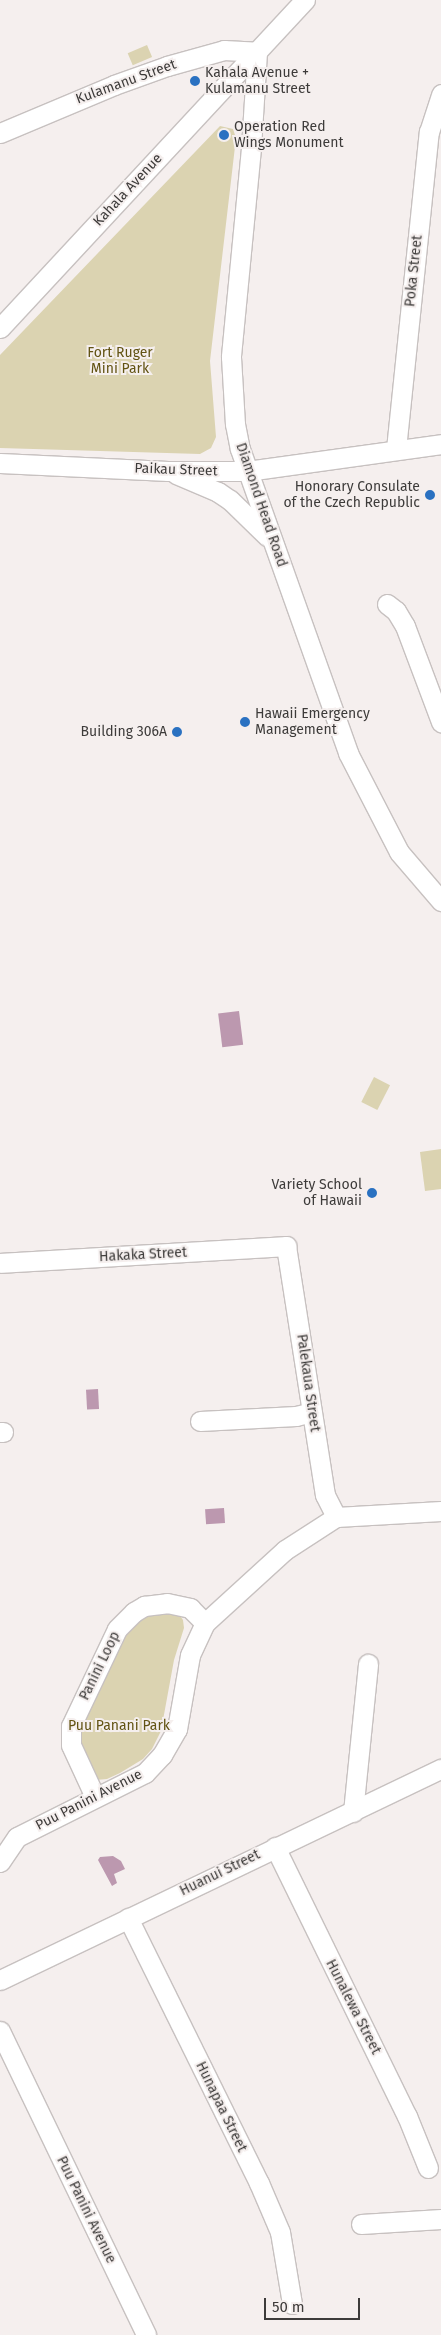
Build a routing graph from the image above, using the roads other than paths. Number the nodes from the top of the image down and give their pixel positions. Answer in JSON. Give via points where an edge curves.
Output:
{"nodes":[{"id":1,"x":305,"y":0,"type":"edge"},
{"id":2,"x":257,"y":52,"type":"junction"},
{"id":3,"x":441,"y":94,"type":"edge"},
{"id":4,"x":0,"y":133,"type":"edge"},
{"id":5,"x":0,"y":328,"type":"edge"},
{"id":6,"x":441,"y":444,"type":"edge"},
{"id":7,"x":396,"y":449,"type":"junction"},
{"id":8,"x":0,"y":463,"type":"edge"},
{"id":9,"x":168,"y":471,"type":"junction"},
{"id":10,"x":247,"y":471,"type":"junction"},
{"id":11,"x":272,"y":542,"type":"junction"},
{"id":12,"x":387,"y":604,"type":"dead end"},
{"id":13,"x":441,"y":722,"type":"edge"},
{"id":14,"x":441,"y":901,"type":"edge"},
{"id":15,"x":286,"y":1246,"type":"joint"},
{"id":16,"x":0,"y":1263,"type":"edge"},
{"id":17,"x":312,"y":1412,"type":"junction"},
{"id":18,"x":200,"y":1421,"type":"dead end"},
{"id":19,"x":441,"y":1511,"type":"edge"},
{"id":20,"x":336,"y":1517,"type":"junction"},
{"id":21,"x":205,"y":1622,"type":"junction"},
{"id":22,"x":368,"y":1664,"type":"dead end"},
{"id":23,"x":441,"y":1769,"type":"edge"},
{"id":24,"x":95,"y":1797,"type":"junction"},
{"id":25,"x":353,"y":1812,"type":"junction"},
{"id":26,"x":275,"y":1847,"type":"junction"},
{"id":27,"x":0,"y":1862,"type":"edge"},
{"id":28,"x":128,"y":1918,"type":"junction"},
{"id":29,"x":0,"y":1980,"type":"edge"},
{"id":30,"x":0,"y":2031,"type":"edge"},
{"id":31,"x":428,"y":2168,"type":"dead end"},
{"id":32,"x":441,"y":2219,"type":"edge"},
{"id":33,"x":361,"y":2224,"type":"dead end"},
{"id":34,"x":292,"y":2304,"type":"dead end"},
{"id":35,"x":146,"y":2335,"type":"edge"}],
"edges":[{"from":1,"to":2,"type":"street"},
{"from":2,"to":4,"type":"street","name":"Kulamanu Street","via":[[224,50],[167,66]]},
{"from":2,"to":5,"type":"street","name":"Kahala Avenue"},
{"from":2,"to":10,"type":"street","name":"Diamond Head Road","via":[[231,357],[235,424]]},
{"from":3,"to":7,"type":"street","name":"Poka Street","via":[[429,132]]},
{"from":6,"to":7,"type":"street","name":"Paikau Street"},
{"from":7,"to":10,"type":"street","name":"Paikau Street"},
{"from":8,"to":9,"type":"street","name":"Paikau Street"},
{"from":9,"to":10,"type":"street","name":"Paikau Street"},
{"from":9,"to":11,"type":"street","via":[[230,500]]},
{"from":10,"to":11,"type":"street","name":"Diamond Head Road"},
{"from":11,"to":14,"type":"street","name":"Diamond Head Road","via":[[348,753],[399,852]]},
{"from":12,"to":13,"type":"street","via":[[396,611],[405,626]]},
{"from":15,"to":16,"type":"street","name":"Hakaka Street"},
{"from":15,"to":17,"type":"street","name":"Palekaua Street"},
{"from":17,"to":18,"type":"street","via":[[296,1416]]},
{"from":17,"to":20,"type":"street","name":"Palekaua Street","via":[[325,1495]]},
{"from":19,"to":20,"type":"street","name":"Puu Panini Avenue"},
{"from":20,"to":21,"type":"street","name":"Puu Panini Avenue","via":[[285,1550]]},
{"from":21,"to":24,"type":"street","name":"Puu Panini Avenue","via":[[190,1655],[177,1728],[162,1756],[145,1773]]},
{"from":21,"to":24,"type":"street","name":"Panini Loop","via":[[190,1608],[166,1603],[144,1606],[117,1628],[71,1726],[71,1745]]},
{"from":22,"to":25,"type":"street"},
{"from":23,"to":25,"type":"street","name":"Huanui Street"},
{"from":24,"to":27,"type":"street","name":"Puu Panini Avenue","via":[[17,1837]]},
{"from":25,"to":26,"type":"street","name":"Huanui Street"},
{"from":26,"to":28,"type":"street","name":"Huanui Street"},
{"from":26,"to":31,"type":"street","name":"Hunalewa Street","via":[[407,2116]]},
{"from":28,"to":29,"type":"street","name":"Huanui Street"},
{"from":28,"to":34,"type":"street","name":"Hunapaa Street","via":[[280,2232]]},
{"from":30,"to":35,"type":"street","name":"Puu Panini Avenue"},
{"from":32,"to":33,"type":"street"}]}
